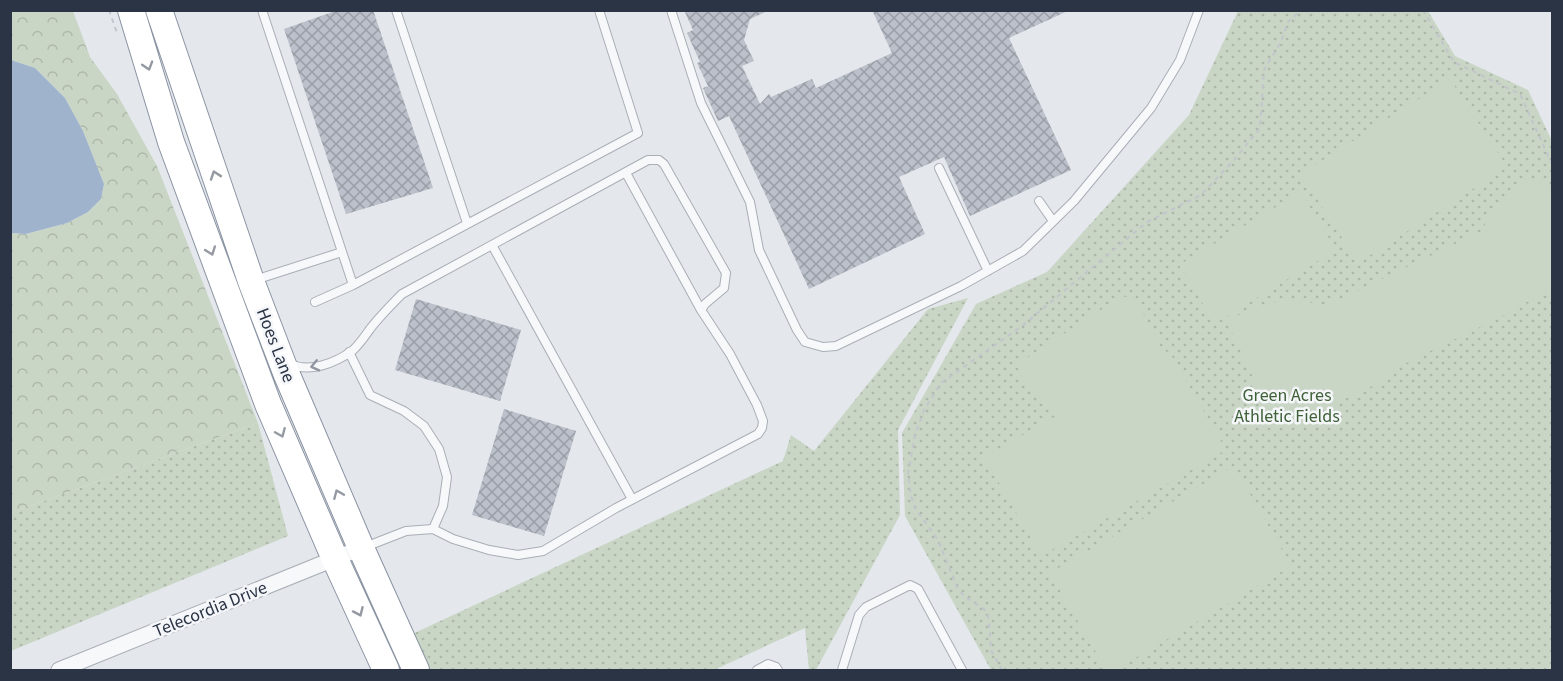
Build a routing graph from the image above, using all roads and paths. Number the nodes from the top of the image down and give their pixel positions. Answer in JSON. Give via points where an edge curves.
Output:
{"nodes":[{"id":1,"x":131,"y":10,"type":"edge"},
{"id":2,"x":159,"y":10,"type":"edge"},
{"id":3,"x":262,"y":10,"type":"edge"},
{"id":4,"x":396,"y":10,"type":"edge"},
{"id":5,"x":599,"y":10,"type":"edge"},
{"id":6,"x":671,"y":10,"type":"edge"},
{"id":7,"x":1199,"y":10,"type":"edge"},
{"id":8,"x":1301,"y":10,"type":"edge"},
{"id":9,"x":1423,"y":10,"type":"edge"},
{"id":10,"x":1552,"y":164,"type":"edge"},
{"id":11,"x":939,"y":168,"type":"dead end"},
{"id":12,"x":626,"y":173,"type":"junction"},
{"id":13,"x":1040,"y":201,"type":"dead end"},
{"id":14,"x":1053,"y":221,"type":"junction"},
{"id":15,"x":467,"y":223,"type":"junction"},
{"id":16,"x":492,"y":245,"type":"junction"},
{"id":17,"x":342,"y":252,"type":"junction"},
{"id":18,"x":988,"y":271,"type":"junction"},
{"id":19,"x":251,"y":281,"type":"junction"},
{"id":20,"x":352,"y":285,"type":"junction"},
{"id":21,"x":315,"y":302,"type":"dead end"},
{"id":22,"x":702,"y":310,"type":"junction"},
{"id":23,"x":349,"y":352,"type":"junction"},
{"id":24,"x":281,"y":360,"type":"junction"},
{"id":25,"x":632,"y":500,"type":"junction"},
{"id":26,"x":433,"y":529,"type":"junction"},
{"id":27,"x":361,"y":548,"type":"junction"},
{"id":28,"x":335,"y":559,"type":"junction"},
{"id":29,"x":58,"y":670,"type":"edge"},
{"id":30,"x":386,"y":670,"type":"edge"},
{"id":31,"x":416,"y":670,"type":"edge"},
{"id":32,"x":757,"y":670,"type":"edge"},
{"id":33,"x":778,"y":670,"type":"edge"},
{"id":34,"x":842,"y":670,"type":"edge"},
{"id":35,"x":962,"y":670,"type":"edge"},
{"id":36,"x":1002,"y":670,"type":"edge"}],
"edges":[{"from":1,"to":28,"type":"highway","name":"Hoes Lane","one_way":true,"via":[[171,142],[214,259],[268,404]]},
{"from":19,"to":2,"type":"highway","name":"Hoes Lane","one_way":true},
{"from":3,"to":17,"type":"lane"},
{"from":4,"to":15,"type":"lane"},
{"from":5,"to":15,"type":"lane","via":[[638,133]]},
{"from":6,"to":18,"type":"lane","via":[[702,103],[750,202],[759,250],[805,342],[823,347],[836,345]]},
{"from":7,"to":14,"type":"lane","via":[[1180,60],[1150,108]]},
{"from":8,"to":36,"type":"path","via":[[1288,22],[1264,70],[1260,128],[1234,160],[1201,195],[1147,222],[1022,326],[940,383],[924,410],[908,474],[910,496],[938,540],[957,587],[984,609],[989,619],[991,650]]},
{"from":9,"to":10,"type":"path","via":[[1454,62],[1520,94]]},
{"from":11,"to":18,"type":"lane"},
{"from":12,"to":16,"type":"lane"},
{"from":12,"to":22,"type":"lane"},
{"from":12,"to":22,"type":"lane","via":[[648,160],[664,164],[719,260],[726,273],[724,288]]},
{"from":13,"to":14,"type":"lane"},
{"from":14,"to":18,"type":"lane","via":[[1023,251]]},
{"from":15,"to":20,"type":"lane"},
{"from":16,"to":23,"type":"lane","via":[[402,294]]},
{"from":16,"to":25,"type":"lane"},
{"from":17,"to":19,"type":"lane"},
{"from":17,"to":20,"type":"lane"},
{"from":19,"to":24,"type":"highway","name":"Hoes Lane"},
{"from":20,"to":21,"type":"lane"},
{"from":22,"to":25,"type":"lane","via":[[757,405],[762,428],[758,434]]},
{"from":23,"to":24,"type":"lane","one_way":true,"via":[[313,368],[300,369]]},
{"from":23,"to":26,"type":"lane","via":[[370,395],[404,411],[424,426],[439,449],[447,477],[443,506]]},
{"from":27,"to":24,"type":"highway","name":"Hoes Lane","one_way":true},
{"from":25,"to":26,"type":"lane","via":[[543,551],[518,555],[453,539]]},
{"from":26,"to":27,"type":"lane","via":[[406,531]]},
{"from":27,"to":28,"type":"street","name":"Telecordia Drive"},
{"from":27,"to":31,"type":"highway","name":"Hoes Lane"},
{"from":28,"to":29,"type":"street","name":"Telecordia Drive"},
{"from":28,"to":30,"type":"highway","name":"Hoes Lane","one_way":true},
{"from":32,"to":33,"type":"lane","via":[[768,664]]},
{"from":34,"to":35,"type":"lane","via":[[859,615],[866,607],[910,585],[918,589]]}]}
